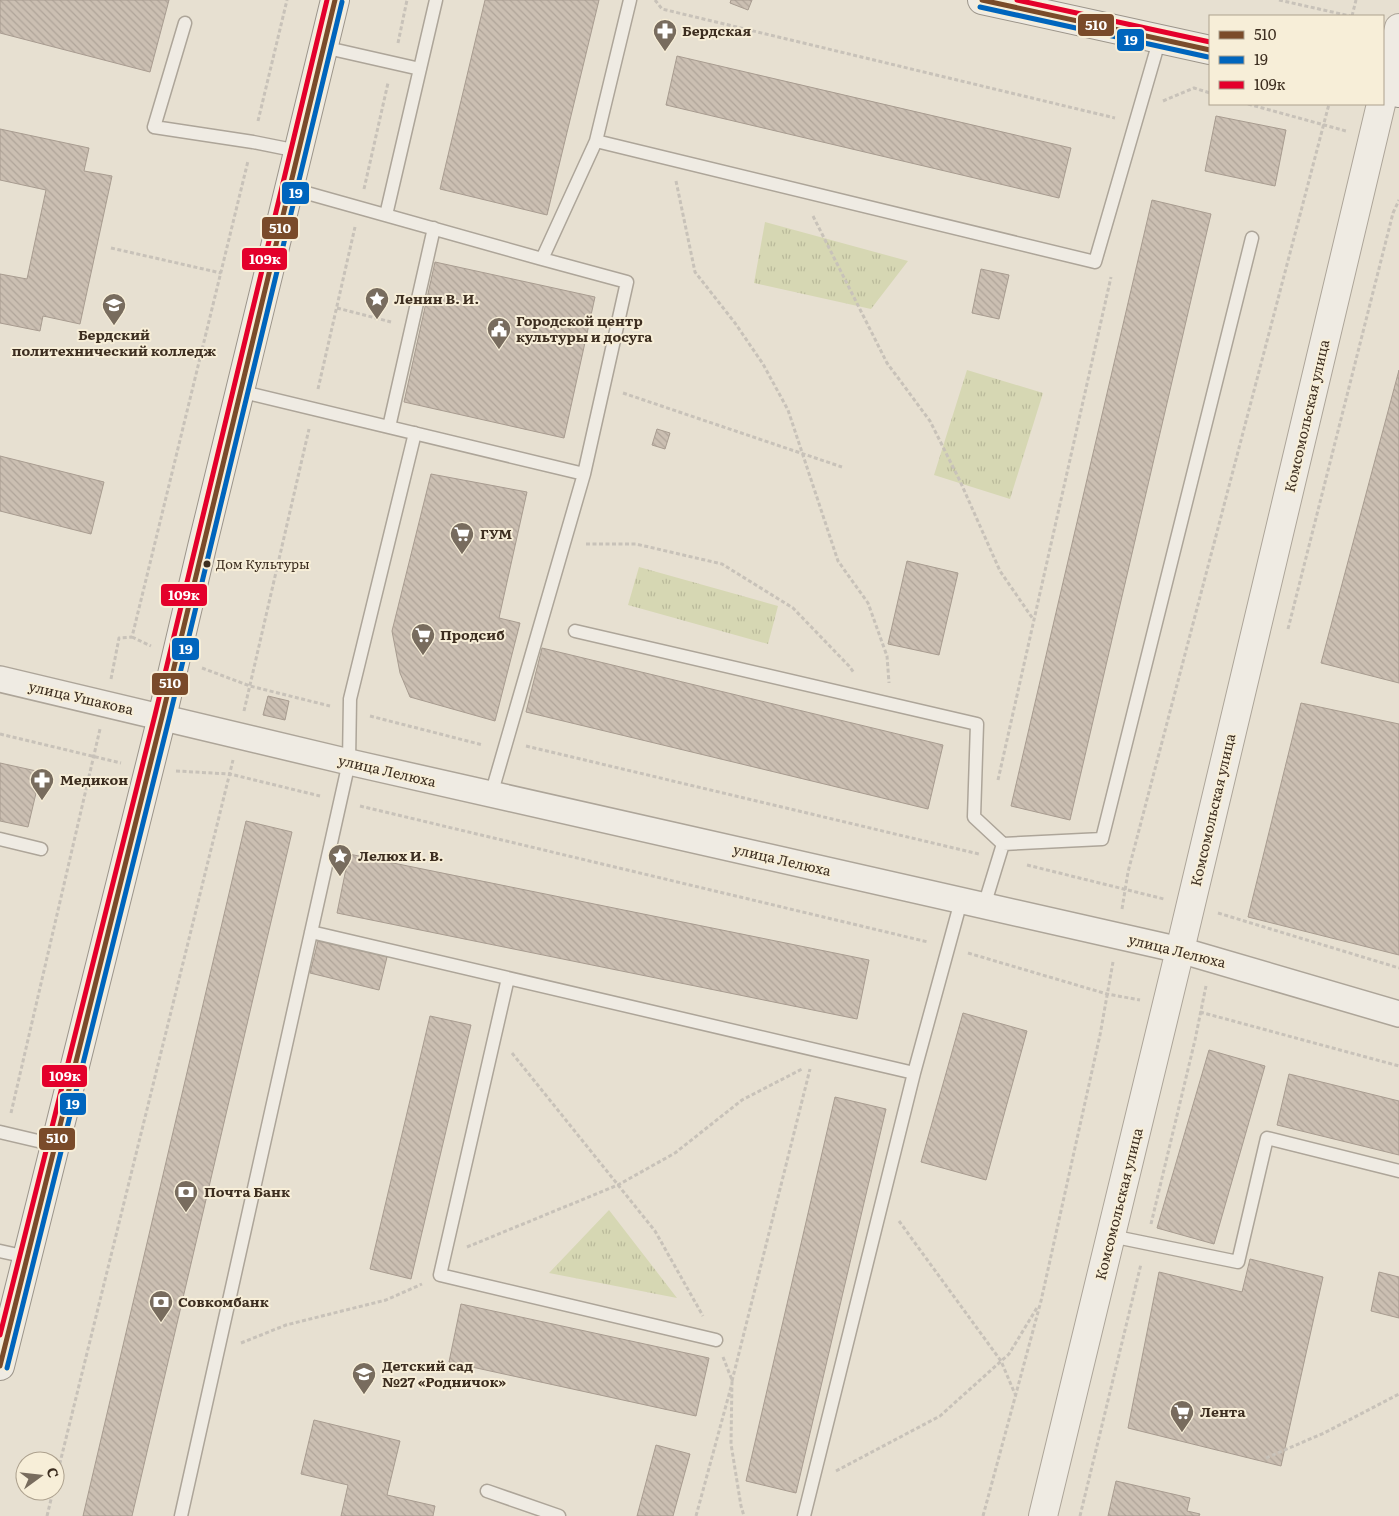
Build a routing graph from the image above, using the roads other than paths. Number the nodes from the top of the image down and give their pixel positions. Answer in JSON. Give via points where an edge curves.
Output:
{"nodes":[{"id":1,"x":335,"y":0,"type":"edge"},
{"id":2,"x":436,"y":0,"type":"edge"},
{"id":3,"x":630,"y":0,"type":"edge"},
{"id":4,"x":982,"y":0,"type":"edge"},
{"id":5,"x":185,"y":23,"type":"dead end"},
{"id":6,"x":1399,"y":28,"type":"edge"},
{"id":7,"x":1160,"y":38,"type":"junction"},
{"id":8,"x":323,"y":47,"type":"junction"},
{"id":9,"x":1209,"y":50,"type":"edge"},
{"id":10,"x":420,"y":70,"type":"junction"},
{"id":11,"x":1386,"y":95,"type":"edge"},
{"id":12,"x":1383,"y":105,"type":"edge"},
{"id":13,"x":596,"y":142,"type":"junction"},
{"id":14,"x":298,"y":151,"type":"junction"},
{"id":15,"x":289,"y":188,"type":"junction"},
{"id":16,"x":386,"y":215,"type":"junction"},
{"id":17,"x":434,"y":228,"type":"junction"},
{"id":18,"x":1252,"y":238,"type":"dead end"},
{"id":19,"x":542,"y":259,"type":"junction"},
{"id":20,"x":239,"y":391,"type":"junction"},
{"id":21,"x":389,"y":427,"type":"junction"},
{"id":22,"x":415,"y":433,"type":"junction"},
{"id":23,"x":584,"y":474,"type":"junction"},
{"id":24,"x":575,"y":631,"type":"dead end"},
{"id":25,"x":0,"y":679,"type":"edge"},
{"id":26,"x":162,"y":718,"type":"junction"},
{"id":27,"x":349,"y":762,"type":"junction"},
{"id":28,"x":491,"y":795,"type":"junction"},
{"id":29,"x":0,"y":839,"type":"edge"},
{"id":30,"x":1003,"y":844,"type":"junction"},
{"id":31,"x":41,"y":849,"type":"dead end"},
{"id":32,"x":973,"y":903,"type":"junction"},
{"id":33,"x":311,"y":932,"type":"junction"},
{"id":34,"x":1180,"y":950,"type":"junction"},
{"id":35,"x":508,"y":978,"type":"junction"},
{"id":36,"x":1399,"y":1014,"type":"edge"},
{"id":37,"x":914,"y":1073,"type":"junction"},
{"id":38,"x":3,"y":1132,"type":"edge"},
{"id":39,"x":55,"y":1145,"type":"junction"},
{"id":40,"x":1399,"y":1170,"type":"edge"},
{"id":41,"x":1111,"y":1236,"type":"junction"},
{"id":42,"x":0,"y":1251,"type":"edge"},
{"id":43,"x":27,"y":1257,"type":"junction"},
{"id":44,"x":716,"y":1340,"type":"road end"},
{"id":45,"x":0,"y":1366,"type":"edge"},
{"id":46,"x":487,"y":1491,"type":"dead end"},
{"id":47,"x":181,"y":1516,"type":"edge"},
{"id":48,"x":559,"y":1516,"type":"edge"},
{"id":49,"x":804,"y":1516,"type":"edge"},
{"id":50,"x":1043,"y":1516,"type":"edge"}],
"edges":[{"from":1,"to":8,"type":"main road"},
{"from":2,"to":10,"type":"lane"},
{"from":3,"to":13,"type":"lane"},
{"from":4,"to":7,"type":"main road"},
{"from":5,"to":14,"type":"lane","via":[[154,127]]},
{"from":6,"to":11,"type":"main road","name":"Комсомольская улица"},
{"from":7,"to":9,"type":"main road"},
{"from":7,"to":13,"type":"lane","via":[[1095,262]]},
{"from":8,"to":10,"type":"lane"},
{"from":8,"to":14,"type":"main road"},
{"from":10,"to":16,"type":"lane"},
{"from":12,"to":34,"type":"main road","name":"Комсомольская улица"},
{"from":13,"to":19,"type":"lane"},
{"from":14,"to":15,"type":"main road"},
{"from":15,"to":16,"type":"lane"},
{"from":15,"to":20,"type":"main road"},
{"from":16,"to":17,"type":"lane"},
{"from":17,"to":19,"type":"lane"},
{"from":17,"to":21,"type":"lane"},
{"from":18,"to":30,"type":"lane","via":[[1102,839]]},
{"from":19,"to":23,"type":"lane","via":[[627,282]]},
{"from":20,"to":21,"type":"lane"},
{"from":20,"to":26,"type":"main road"},
{"from":21,"to":22,"type":"lane"},
{"from":22,"to":23,"type":"lane"},
{"from":22,"to":27,"type":"lane","via":[[350,699]]},
{"from":23,"to":28,"type":"lane"},
{"from":24,"to":30,"type":"lane","via":[[976,724],[974,817]]},
{"from":25,"to":26,"type":"street","name":"улица Ушакова"},
{"from":26,"to":27,"type":"street","name":"улица Лелюха"},
{"from":26,"to":39,"type":"main road"},
{"from":27,"to":28,"type":"street","name":"улица Лелюха"},
{"from":27,"to":33,"type":"lane"},
{"from":28,"to":32,"type":"street","name":"улица Лелюха"},
{"from":29,"to":31,"type":"lane"},
{"from":30,"to":32,"type":"lane"},
{"from":32,"to":34,"type":"street","name":"улица Лелюха"},
{"from":32,"to":37,"type":"lane","via":[[948,947]]},
{"from":33,"to":35,"type":"lane"},
{"from":33,"to":47,"type":"lane"},
{"from":34,"to":36,"type":"street","name":"улица Лелюха"},
{"from":34,"to":41,"type":"main road","name":"Комсомольская улица"},
{"from":35,"to":37,"type":"lane"},
{"from":35,"to":44,"type":"lane","via":[[440,1275]]},
{"from":37,"to":49,"type":"lane"},
{"from":38,"to":39,"type":"lane"},
{"from":39,"to":43,"type":"main road"},
{"from":40,"to":41,"type":"lane","via":[[1267,1138],[1238,1262]]},
{"from":41,"to":50,"type":"main road","name":"Комсомольская улица"},
{"from":42,"to":43,"type":"lane"},
{"from":43,"to":45,"type":"main road"},
{"from":46,"to":48,"type":"lane"}]}
